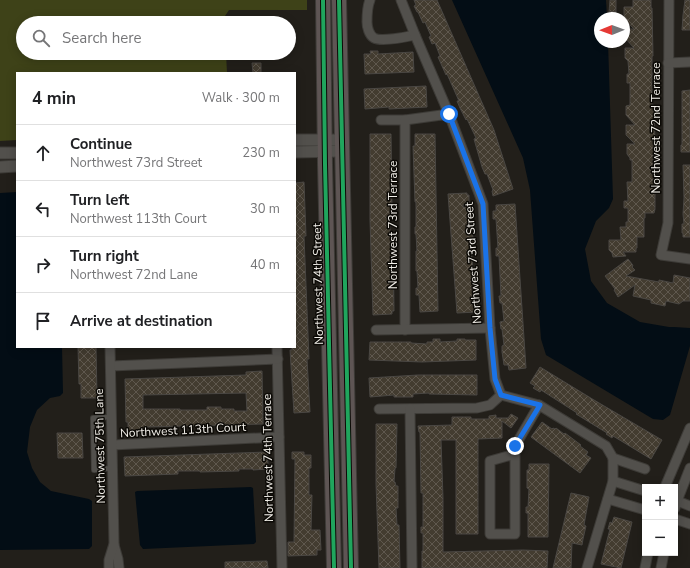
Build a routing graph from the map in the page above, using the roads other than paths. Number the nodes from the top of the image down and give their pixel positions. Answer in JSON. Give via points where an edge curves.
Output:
{"nodes":[{"id":1,"x":323,"y":0,"type":"edge"},
{"id":2,"x":340,"y":0,"type":"edge"},
{"id":3,"x":370,"y":0,"type":"edge"},
{"id":4,"x":401,"y":0,"type":"edge"},
{"id":5,"x":669,"y":0,"type":"edge"},
{"id":6,"x":414,"y":36,"type":"junction"},
{"id":7,"x":690,"y":62,"type":"edge"},
{"id":8,"x":668,"y":63,"type":"junction"},
{"id":9,"x":449,"y":114,"type":"junction"},
{"id":10,"x":381,"y":120,"type":"dead end"},
{"id":11,"x":405,"y":120,"type":"junction"},
{"id":12,"x":296,"y":140,"type":"edge"},
{"id":13,"x":325,"y":145,"type":"junction"},
{"id":14,"x":342,"y":145,"type":"junction"},
{"id":15,"x":296,"y":152,"type":"edge"},
{"id":16,"x":0,"y":153,"type":"edge"},
{"id":17,"x":16,"y":153,"type":"edge"},
{"id":18,"x":16,"y":166,"type":"edge"},
{"id":19,"x":0,"y":167,"type":"edge"},
{"id":20,"x":690,"y":259,"type":"edge"},
{"id":21,"x":490,"y":328,"type":"junction"},
{"id":22,"x":376,"y":330,"type":"dead end"},
{"id":23,"x":406,"y":330,"type":"junction"},
{"id":24,"x":110,"y":348,"type":"edge"},
{"id":25,"x":277,"y":348,"type":"edge"},
{"id":26,"x":278,"y":359,"type":"junction"},
{"id":27,"x":111,"y":366,"type":"junction"},
{"id":28,"x":501,"y":395,"type":"junction"},
{"id":29,"x":540,"y":405,"type":"junction"},
{"id":30,"x":379,"y":409,"type":"dead end"},
{"id":31,"x":410,"y":409,"type":"junction"},
{"id":32,"x":112,"y":417,"type":"junction"},
{"id":33,"x":690,"y":428,"type":"edge"},
{"id":34,"x":279,"y":438,"type":"junction"},
{"id":35,"x":112,"y":445,"type":"junction"},
{"id":36,"x":515,"y":454,"type":"junction"},
{"id":37,"x":612,"y":458,"type":"junction"},
{"id":38,"x":112,"y":468,"type":"junction"},
{"id":39,"x":690,"y":468,"type":"edge"},
{"id":40,"x":645,"y":469,"type":"dead end"},
{"id":41,"x":613,"y":481,"type":"junction"},
{"id":42,"x":666,"y":484,"type":"edge"},
{"id":43,"x":642,"y":490,"type":"edge"},
{"id":44,"x":678,"y":498,"type":"edge"},
{"id":45,"x":608,"y":499,"type":"junction"},
{"id":46,"x":678,"y":503,"type":"edge"},
{"id":47,"x":690,"y":506,"type":"edge"},
{"id":48,"x":642,"y":509,"type":"edge"},
{"id":49,"x":678,"y":520,"type":"edge"},
{"id":50,"x":690,"y":524,"type":"edge"},
{"id":51,"x":114,"y":544,"type":"junction"},
{"id":52,"x":647,"y":556,"type":"edge"},
{"id":53,"x":663,"y":556,"type":"edge"},
{"id":54,"x":109,"y":568,"type":"edge"},
{"id":55,"x":119,"y":568,"type":"edge"},
{"id":56,"x":282,"y":568,"type":"edge"},
{"id":57,"x":334,"y":568,"type":"edge"},
{"id":58,"x":351,"y":568,"type":"edge"},
{"id":59,"x":412,"y":568,"type":"edge"},
{"id":60,"x":587,"y":568,"type":"edge"},
{"id":61,"x":645,"y":568,"type":"edge"},
{"id":62,"x":661,"y":568,"type":"edge"}],
"edges":[{"from":1,"to":13,"type":"main road","name":"Northwest 74th Street"},
{"from":2,"to":14,"type":"main road"},
{"from":3,"to":6,"type":"street","via":[[367,25],[374,38],[385,40]]},
{"from":4,"to":6,"type":"street","name":"Northwest 73rd Street"},
{"from":5,"to":8,"type":"street","name":"Northwest 72nd Terrace"},
{"from":6,"to":9,"type":"street","name":"Northwest 73rd Street"},
{"from":7,"to":8,"type":"street"},
{"from":8,"to":20,"type":"street","name":"Northwest 72nd Terrace","via":[[668,223],[661,255]]},
{"from":9,"to":11,"type":"street"},
{"from":9,"to":21,"type":"street","name":"Northwest 73rd Street","via":[[483,204]]},
{"from":10,"to":11,"type":"street"},
{"from":11,"to":23,"type":"street","name":"Northwest 73rd Terrace"},
{"from":12,"to":13,"type":"street"},
{"from":13,"to":14,"type":"street"},
{"from":13,"to":15,"type":"street"},
{"from":13,"to":57,"type":"main road","name":"Northwest 74th Street"},
{"from":14,"to":58,"type":"main road"},
{"from":16,"to":17,"type":"street"},
{"from":18,"to":19,"type":"street"},
{"from":21,"to":23,"type":"street"},
{"from":21,"to":28,"type":"street","name":"Northwest 73rd Street","via":[[495,379]]},
{"from":22,"to":23,"type":"street"},
{"from":24,"to":27,"type":"street","name":"Northwest 75th Lane"},
{"from":25,"to":26,"type":"street","name":"Northwest 74th Terrace"},
{"from":26,"to":27,"type":"street"},
{"from":26,"to":34,"type":"street","name":"Northwest 74th Terrace"},
{"from":27,"to":32,"type":"street","name":"Northwest 75th Lane"},
{"from":28,"to":29,"type":"street"},
{"from":28,"to":31,"type":"street","via":[[490,405],[477,408]]},
{"from":29,"to":36,"type":"street","via":[[515,446]]},
{"from":29,"to":37,"type":"street","via":[[606,446]]},
{"from":30,"to":31,"type":"street"},
{"from":31,"to":59,"type":"street"},
{"from":32,"to":35,"type":"street","name":"Northwest 75th Lane"},
{"from":32,"to":38,"type":"lane","via":[[93,418],[94,470]]},
{"from":33,"to":42,"type":"street"},
{"from":34,"to":35,"type":"street","name":"Northwest 113th Court"},
{"from":34,"to":56,"type":"street","name":"Northwest 74th Terrace"},
{"from":35,"to":38,"type":"street","name":"Northwest 75th Lane"},
{"from":36,"to":36,"type":"street","via":[[515,534],[490,534],[490,461]]},
{"from":37,"to":40,"type":"street"},
{"from":37,"to":41,"type":"street"},
{"from":38,"to":51,"type":"street","name":"Northwest 75th Lane"},
{"from":39,"to":44,"type":"street"},
{"from":41,"to":43,"type":"street"},
{"from":41,"to":45,"type":"street"},
{"from":45,"to":48,"type":"street"},
{"from":45,"to":60,"type":"street"},
{"from":46,"to":47,"type":"street"},
{"from":49,"to":50,"type":"street"},
{"from":51,"to":54,"type":"street","name":"Northwest 75th Lane"},
{"from":51,"to":55,"type":"street","name":"Northwest 75th Lane"},
{"from":52,"to":61,"type":"street"},
{"from":53,"to":62,"type":"street"}]}
